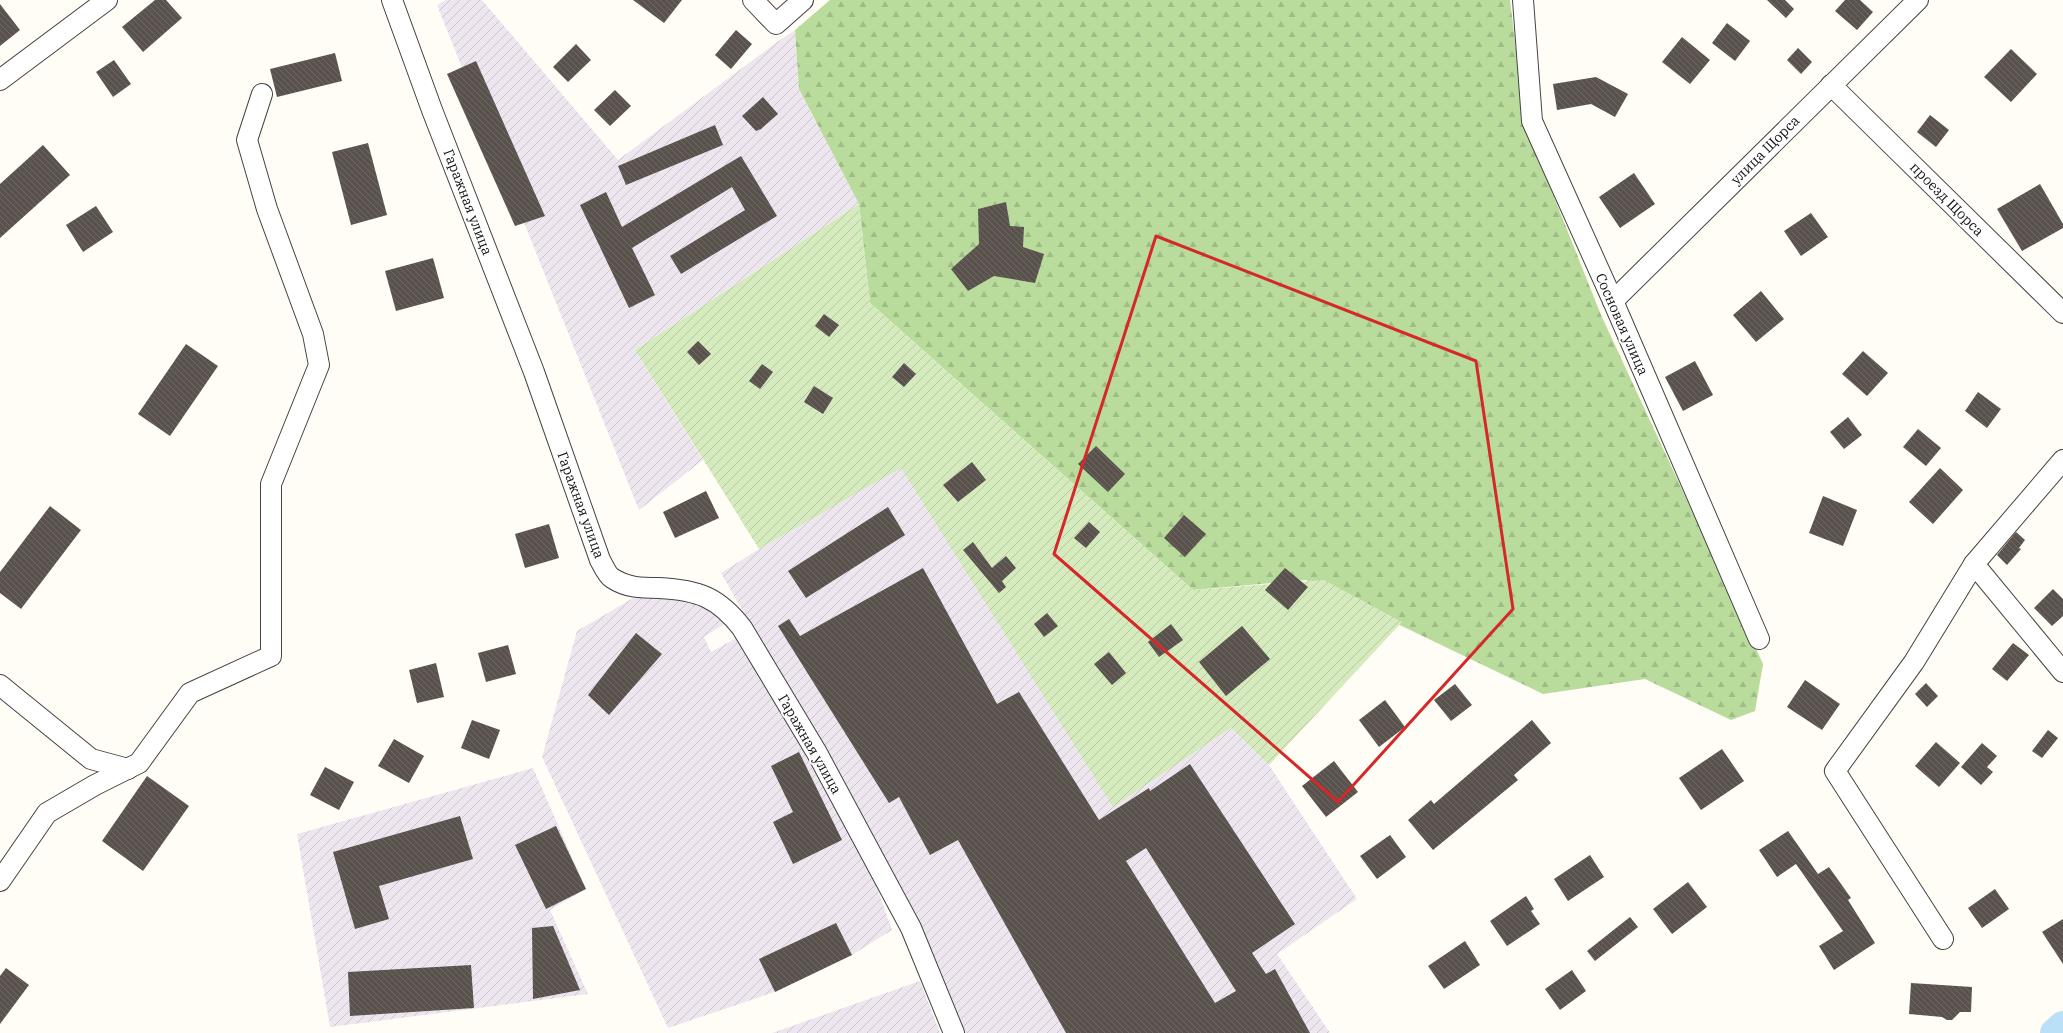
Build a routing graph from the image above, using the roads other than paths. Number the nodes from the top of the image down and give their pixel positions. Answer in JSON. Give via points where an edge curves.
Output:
{"nodes":[{"id":1,"x":107,"y":0,"type":"edge"},
{"id":2,"x":392,"y":0,"type":"edge"},
{"id":3,"x":753,"y":0,"type":"edge"},
{"id":4,"x":804,"y":0,"type":"edge"},
{"id":5,"x":1524,"y":0,"type":"edge"},
{"id":6,"x":1918,"y":0,"type":"edge"},
{"id":7,"x":0,"y":80,"type":"edge"},
{"id":8,"x":1831,"y":85,"type":"junction"},
{"id":9,"x":262,"y":94,"type":"dead end"},
{"id":10,"x":1613,"y":301,"type":"junction"},
{"id":11,"x":2063,"y":314,"type":"edge"},
{"id":12,"x":2063,"y":460,"type":"edge"},
{"id":13,"x":1974,"y":564,"type":"junction"},
{"id":14,"x":1759,"y":639,"type":"dead end"},
{"id":15,"x":2063,"y":672,"type":"edge"},
{"id":16,"x":0,"y":685,"type":"edge"},
{"id":17,"x":128,"y":769,"type":"junction"},
{"id":18,"x":0,"y":881,"type":"edge"},
{"id":19,"x":1943,"y":940,"type":"dead end"},
{"id":20,"x":954,"y":1033,"type":"edge"}],
"edges":[{"from":1,"to":7,"type":"street"},
{"from":2,"to":20,"type":"street","name":"Гаражная улица","via":[[534,372],[600,560],[610,577],[633,587],[696,593],[715,600],[729,611],[742,628],[817,753],[911,928]]},
{"from":3,"to":4,"type":"street","via":[[776,24]]},
{"from":5,"to":10,"type":"street","name":"Сосновая улица","via":[[1532,121]]},
{"from":6,"to":8,"type":"street","name":"улица Щорса"},
{"from":8,"to":10,"type":"street","name":"улица Щорса"},
{"from":8,"to":11,"type":"street","name":"проезд Щорса"},
{"from":9,"to":17,"type":"street","via":[[247,140],[267,209],[312,334],[319,365],[271,484],[272,656],[190,693],[139,763]]},
{"from":10,"to":14,"type":"street","name":"Сосновая улица"},
{"from":12,"to":13,"type":"street"},
{"from":13,"to":15,"type":"street"},
{"from":13,"to":19,"type":"street","via":[[1914,662],[1835,771]]},
{"from":16,"to":17,"type":"street","via":[[91,760]]},
{"from":17,"to":18,"type":"street","via":[[47,813]]}]}
